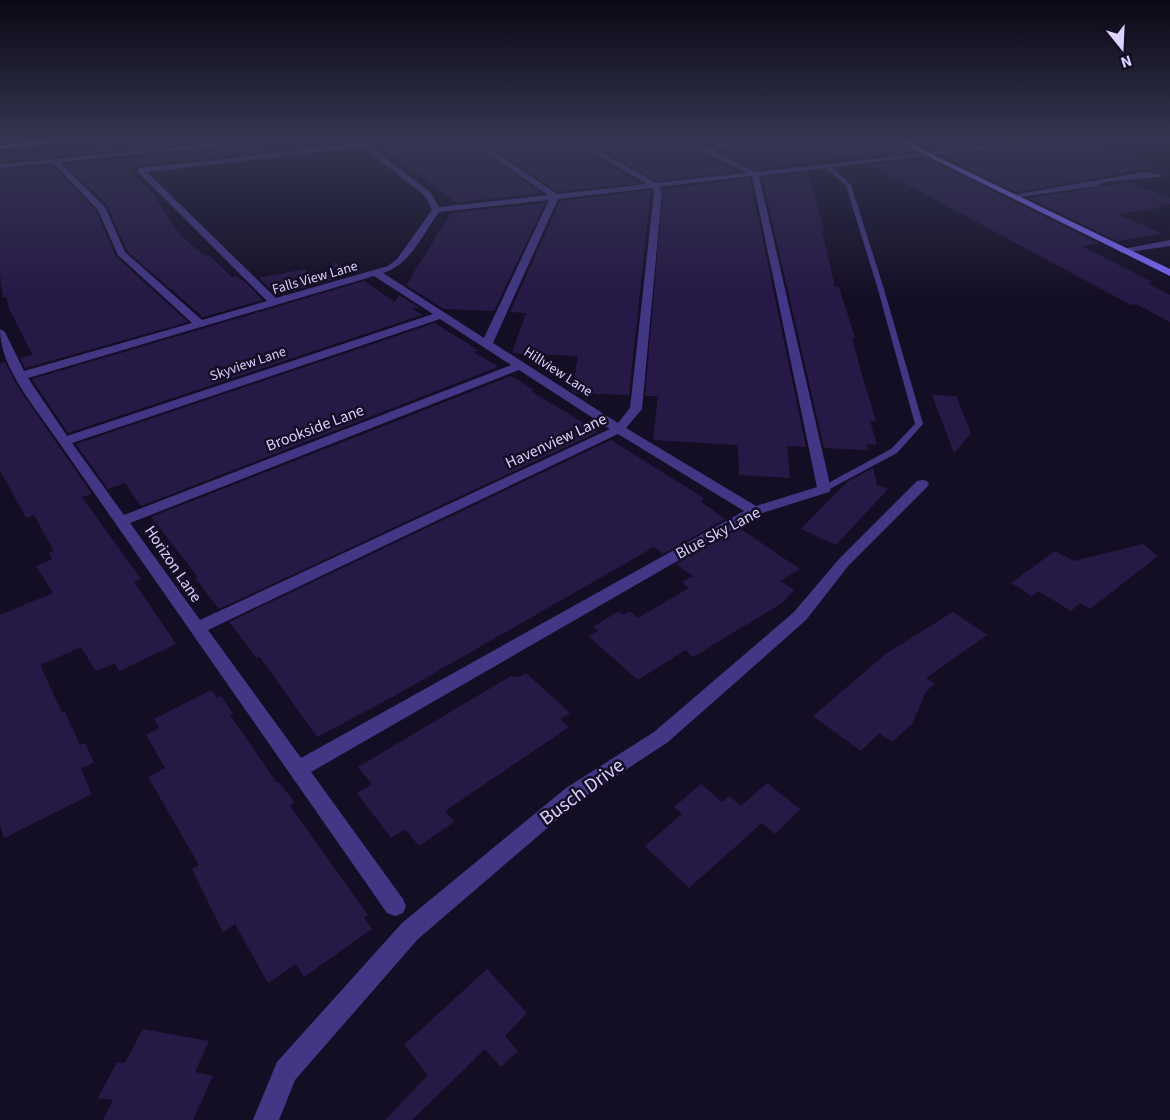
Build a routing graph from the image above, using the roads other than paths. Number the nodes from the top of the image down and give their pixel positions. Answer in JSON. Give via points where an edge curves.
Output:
{"nodes":[{"id":1,"x":85,"y":192,"type":"edge"},
{"id":2,"x":163,"y":192,"type":"edge"},
{"id":3,"x":425,"y":192,"type":"edge"},
{"id":4,"x":549,"y":192,"type":"edge"},
{"id":5,"x":589,"y":192,"type":"edge"},
{"id":6,"x":658,"y":192,"type":"edge"},
{"id":7,"x":759,"y":192,"type":"edge"},
{"id":8,"x":850,"y":192,"type":"edge"},
{"id":9,"x":1004,"y":192,"type":"edge"},
{"id":10,"x":1039,"y":192,"type":"edge"},
{"id":11,"x":555,"y":196,"type":"junction"},
{"id":12,"x":1012,"y":196,"type":"junction"},
{"id":13,"x":436,"y":210,"type":"junction"},
{"id":14,"x":1170,"y":243,"type":"edge"},
{"id":15,"x":1122,"y":250,"type":"junction"},
{"id":16,"x":1170,"y":273,"type":"edge"},
{"id":17,"x":377,"y":274,"type":"junction"},
{"id":18,"x":274,"y":303,"type":"junction"},
{"id":19,"x":441,"y":315,"type":"junction"},
{"id":20,"x":200,"y":324,"type":"junction"},
{"id":21,"x":0,"y":332,"type":"edge"},
{"id":22,"x":487,"y":344,"type":"junction"},
{"id":23,"x":521,"y":365,"type":"junction"},
{"id":24,"x":21,"y":376,"type":"junction"},
{"id":25,"x":619,"y":429,"type":"junction"},
{"id":26,"x":64,"y":441,"type":"junction"},
{"id":27,"x":922,"y":484,"type":"dead end"},
{"id":28,"x":824,"y":489,"type":"junction"},
{"id":29,"x":754,"y":511,"type":"junction"},
{"id":30,"x":122,"y":521,"type":"junction"},
{"id":31,"x":196,"y":629,"type":"junction"},
{"id":32,"x":299,"y":769,"type":"junction"},
{"id":33,"x":394,"y":906,"type":"dead end"},
{"id":34,"x":266,"y":1120,"type":"edge"}],
"edges":[{"from":1,"to":20,"type":"street","via":[[102,209],[121,253]]},
{"from":2,"to":18,"type":"street"},
{"from":3,"to":13,"type":"street"},
{"from":4,"to":11,"type":"street"},
{"from":5,"to":11,"type":"street"},
{"from":6,"to":25,"type":"street","name":"Havenview Lane","via":[[636,410]]},
{"from":7,"to":28,"type":"street"},
{"from":8,"to":28,"type":"lane","via":[[919,424],[894,451]]},
{"from":9,"to":12,"type":"street"},
{"from":10,"to":12,"type":"street"},
{"from":11,"to":13,"type":"street"},
{"from":11,"to":22,"type":"street"},
{"from":12,"to":15,"type":"street"},
{"from":13,"to":17,"type":"street","name":"Falls View Lane","via":[[400,261]]},
{"from":14,"to":15,"type":"street"},
{"from":15,"to":16,"type":"street"},
{"from":17,"to":18,"type":"street","name":"Falls View Lane"},
{"from":17,"to":19,"type":"street","name":"Hillview Lane"},
{"from":18,"to":20,"type":"street","name":"Falls View Lane"},
{"from":19,"to":22,"type":"street","name":"Hillview Lane"},
{"from":19,"to":26,"type":"street","name":"Skyview Lane"},
{"from":20,"to":24,"type":"street","name":"Falls View Lane"},
{"from":21,"to":24,"type":"street","name":"Horizon Lane"},
{"from":22,"to":23,"type":"street","name":"Hillview Lane"},
{"from":23,"to":25,"type":"street","name":"Hillview Lane"},
{"from":23,"to":30,"type":"street","name":"Brookside Lane"},
{"from":24,"to":26,"type":"street","name":"Horizon Lane"},
{"from":25,"to":29,"type":"street","name":"Hillview Lane"},
{"from":25,"to":31,"type":"street","name":"Havenview Lane"},
{"from":26,"to":30,"type":"street","name":"Horizon Lane"},
{"from":27,"to":34,"type":"street","name":"Busch Drive","via":[[844,562],[800,616],[740,669],[662,737],[573,794],[410,932],[286,1071]]},
{"from":28,"to":29,"type":"street","name":"Blue Sky Lane"},
{"from":29,"to":32,"type":"street","name":"Blue Sky Lane"},
{"from":30,"to":31,"type":"street","name":"Horizon Lane"},
{"from":31,"to":32,"type":"street","name":"Horizon Lane"},
{"from":32,"to":33,"type":"street","name":"Horizon Lane"}]}
